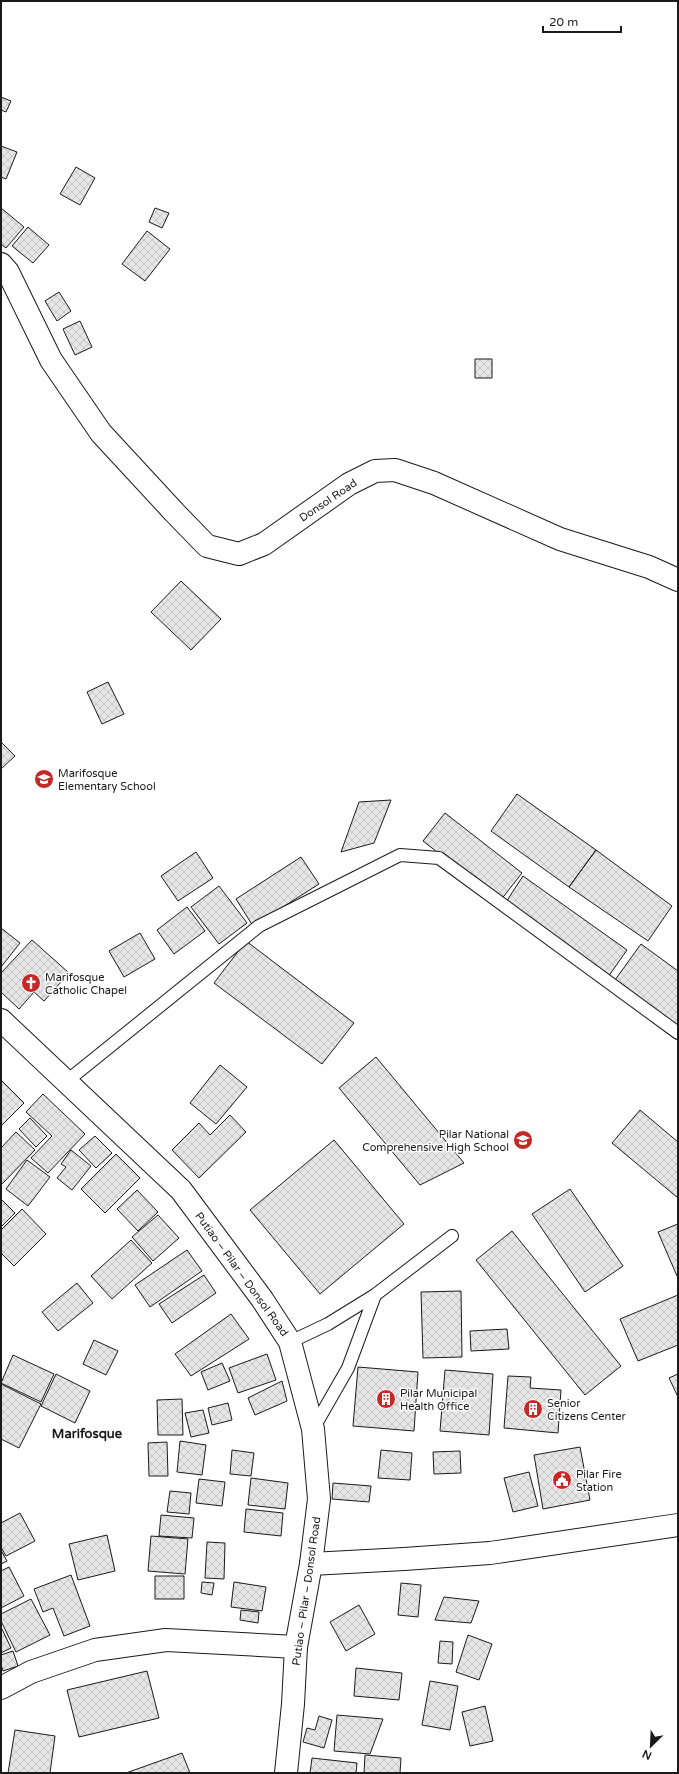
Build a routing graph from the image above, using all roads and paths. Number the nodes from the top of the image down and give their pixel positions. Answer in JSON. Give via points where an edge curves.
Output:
{"nodes":[{"id":1,"x":1,"y":264,"type":"edge"},
{"id":2,"x":678,"y":580,"type":"edge"},
{"id":3,"x":1,"y":1020,"type":"edge"},
{"id":4,"x":678,"y":1033,"type":"edge"},
{"id":5,"x":67,"y":1081,"type":"junction"},
{"id":6,"x":452,"y":1236,"type":"dead end"},
{"id":7,"x":375,"y":1295,"type":"junction"},
{"id":8,"x":290,"y":1342,"type":"junction"},
{"id":9,"x":313,"y":1429,"type":"junction"},
{"id":10,"x":678,"y":1525,"type":"edge"},
{"id":11,"x":311,"y":1564,"type":"junction"},
{"id":12,"x":296,"y":1647,"type":"junction"},
{"id":13,"x":1,"y":1688,"type":"edge"},
{"id":14,"x":286,"y":1773,"type":"edge"}],
"edges":[{"from":1,"to":2,"type":"main road","name":"Donsol Road","via":[[8,272],[51,360],[102,433],[208,546],[239,554],[264,544],[349,484],[375,471],[395,470],[434,483],[560,539]]},
{"from":3,"to":5,"type":"main road","name":"Putiao – Pilar – Donsol Road"},
{"from":4,"to":5,"type":"lane","via":[[439,858],[400,855],[259,926]]},
{"from":5,"to":8,"type":"main road","name":"Putiao – Pilar – Donsol Road","via":[[181,1190],[262,1299]]},
{"from":6,"to":7,"type":"lane"},
{"from":7,"to":8,"type":"lane","via":[[328,1324]]},
{"from":7,"to":9,"type":"lane","via":[[348,1368]]},
{"from":8,"to":9,"type":"main road","name":"Putiao – Pilar – Donsol Road"},
{"from":9,"to":11,"type":"main road","name":"Putiao – Pilar – Donsol Road","via":[[319,1498]]},
{"from":10,"to":11,"type":"main road","via":[[490,1553]]},
{"from":11,"to":12,"type":"main road","name":"Putiao – Pilar – Donsol Road"},
{"from":12,"to":13,"type":"main road","via":[[166,1640],[95,1650],[31,1672]]},
{"from":12,"to":14,"type":"main road","name":"Putiao – Pilar – Donsol Road"}]}
